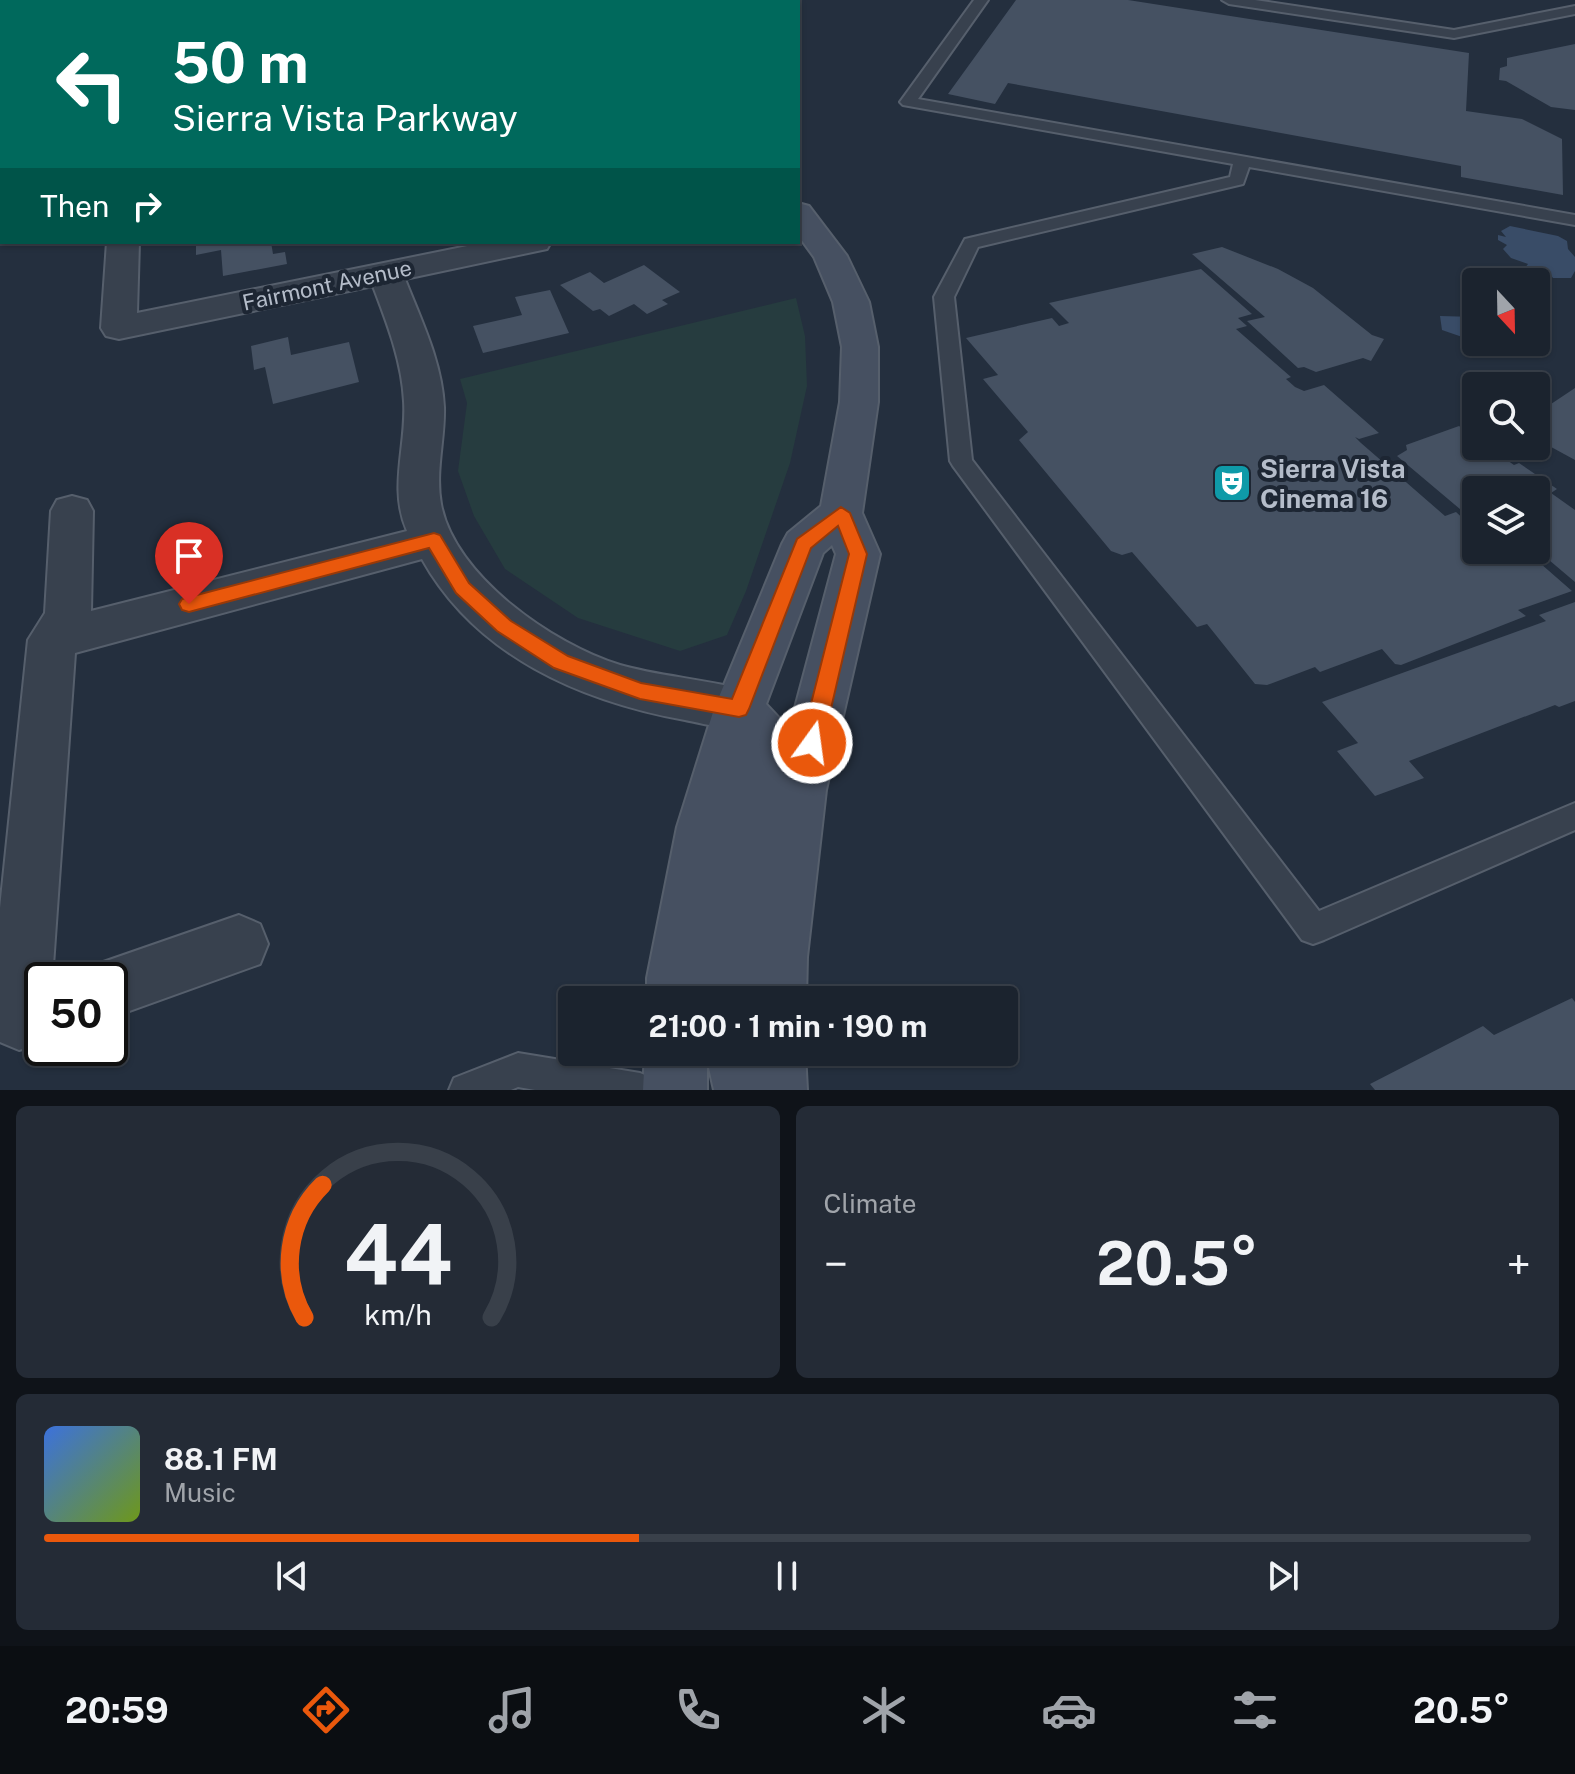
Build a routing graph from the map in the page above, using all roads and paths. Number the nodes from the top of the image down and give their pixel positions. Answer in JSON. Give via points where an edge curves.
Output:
{"nodes":[{"id":1,"x":981,"y":0,"type":"edge"},
{"id":2,"x":1229,"y":0,"type":"edge"},
{"id":3,"x":1553,"y":0,"type":"edge"},
{"id":4,"x":1242,"y":161,"type":"junction"},
{"id":5,"x":800,"y":216,"type":"edge"},
{"id":6,"x":1575,"y":220,"type":"edge"},
{"id":7,"x":123,"y":244,"type":"edge"},
{"id":8,"x":525,"y":244,"type":"edge"},
{"id":9,"x":386,"y":273,"type":"junction"},
{"id":10,"x":72,"y":511,"type":"dead end"},
{"id":11,"x":841,"y":513,"type":"junction"},
{"id":12,"x":434,"y":540,"type":"junction"},
{"id":13,"x":52,"y":640,"type":"junction"},
{"id":14,"x":739,"y":709,"type":"junction"},
{"id":15,"x":1575,"y":816,"type":"edge"},
{"id":16,"x":18,"y":822,"type":"edge"},
{"id":17,"x":239,"y":944,"type":"dead end"},
{"id":18,"x":128,"y":982,"type":"edge"},
{"id":19,"x":677,"y":986,"type":"edge"},
{"id":20,"x":731,"y":986,"type":"edge"},
{"id":21,"x":776,"y":986,"type":"edge"},
{"id":22,"x":24,"y":1017,"type":"edge"},
{"id":23,"x":676,"y":1066,"type":"edge"},
{"id":24,"x":740,"y":1066,"type":"edge"},
{"id":25,"x":774,"y":1066,"type":"edge"},
{"id":26,"x":466,"y":1090,"type":"edge"},
{"id":27,"x":640,"y":1090,"type":"edge"},
{"id":28,"x":675,"y":1090,"type":"edge"},
{"id":29,"x":746,"y":1090,"type":"edge"},
{"id":30,"x":775,"y":1090,"type":"edge"}],
"edges":[{"from":1,"to":4,"type":"lane","via":[[908,102]]},
{"from":2,"to":3,"type":"lane","via":[[1454,34],[1575,10]]},
{"from":4,"to":6,"type":"lane"},
{"from":4,"to":15,"type":"lane","via":[[1237,180],[971,243],[944,297],[961,461],[1313,929]]},
{"from":5,"to":11,"type":"main road","via":[[830,256],[851,302],[860,347],[859,402]]},
{"from":7,"to":9,"type":"street","name":"Fairmont Avenue","via":[[119,328]]},
{"from":8,"to":9,"type":"street","name":"Fairmont Avenue"},
{"from":9,"to":12,"type":"street","via":[[418,365],[424,403],[417,471],[420,507]]},
{"from":10,"to":13,"type":"street","via":[[68,616]]},
{"from":11,"to":14,"type":"main road","via":[[804,544]]},
{"from":11,"to":21,"type":"main road","via":[[858,554],[800,790]]},
{"from":12,"to":13,"type":"street"},
{"from":12,"to":14,"type":"street","via":[[463,588],[504,626],[561,662],[640,691]]},
{"from":13,"to":16,"type":"street"},
{"from":14,"to":19,"type":"main road","via":[[704,827]]},
{"from":14,"to":20,"type":"main road","via":[[763,735],[765,753],[735,910]]},
{"from":16,"to":22,"type":"street","via":[[19,1019]]},
{"from":17,"to":18,"type":"street"},
{"from":23,"to":28,"type":"main road"},
{"from":24,"to":29,"type":"main road"},
{"from":25,"to":30,"type":"main road"},
{"from":26,"to":27,"type":"lane","via":[[518,1070]]}]}
